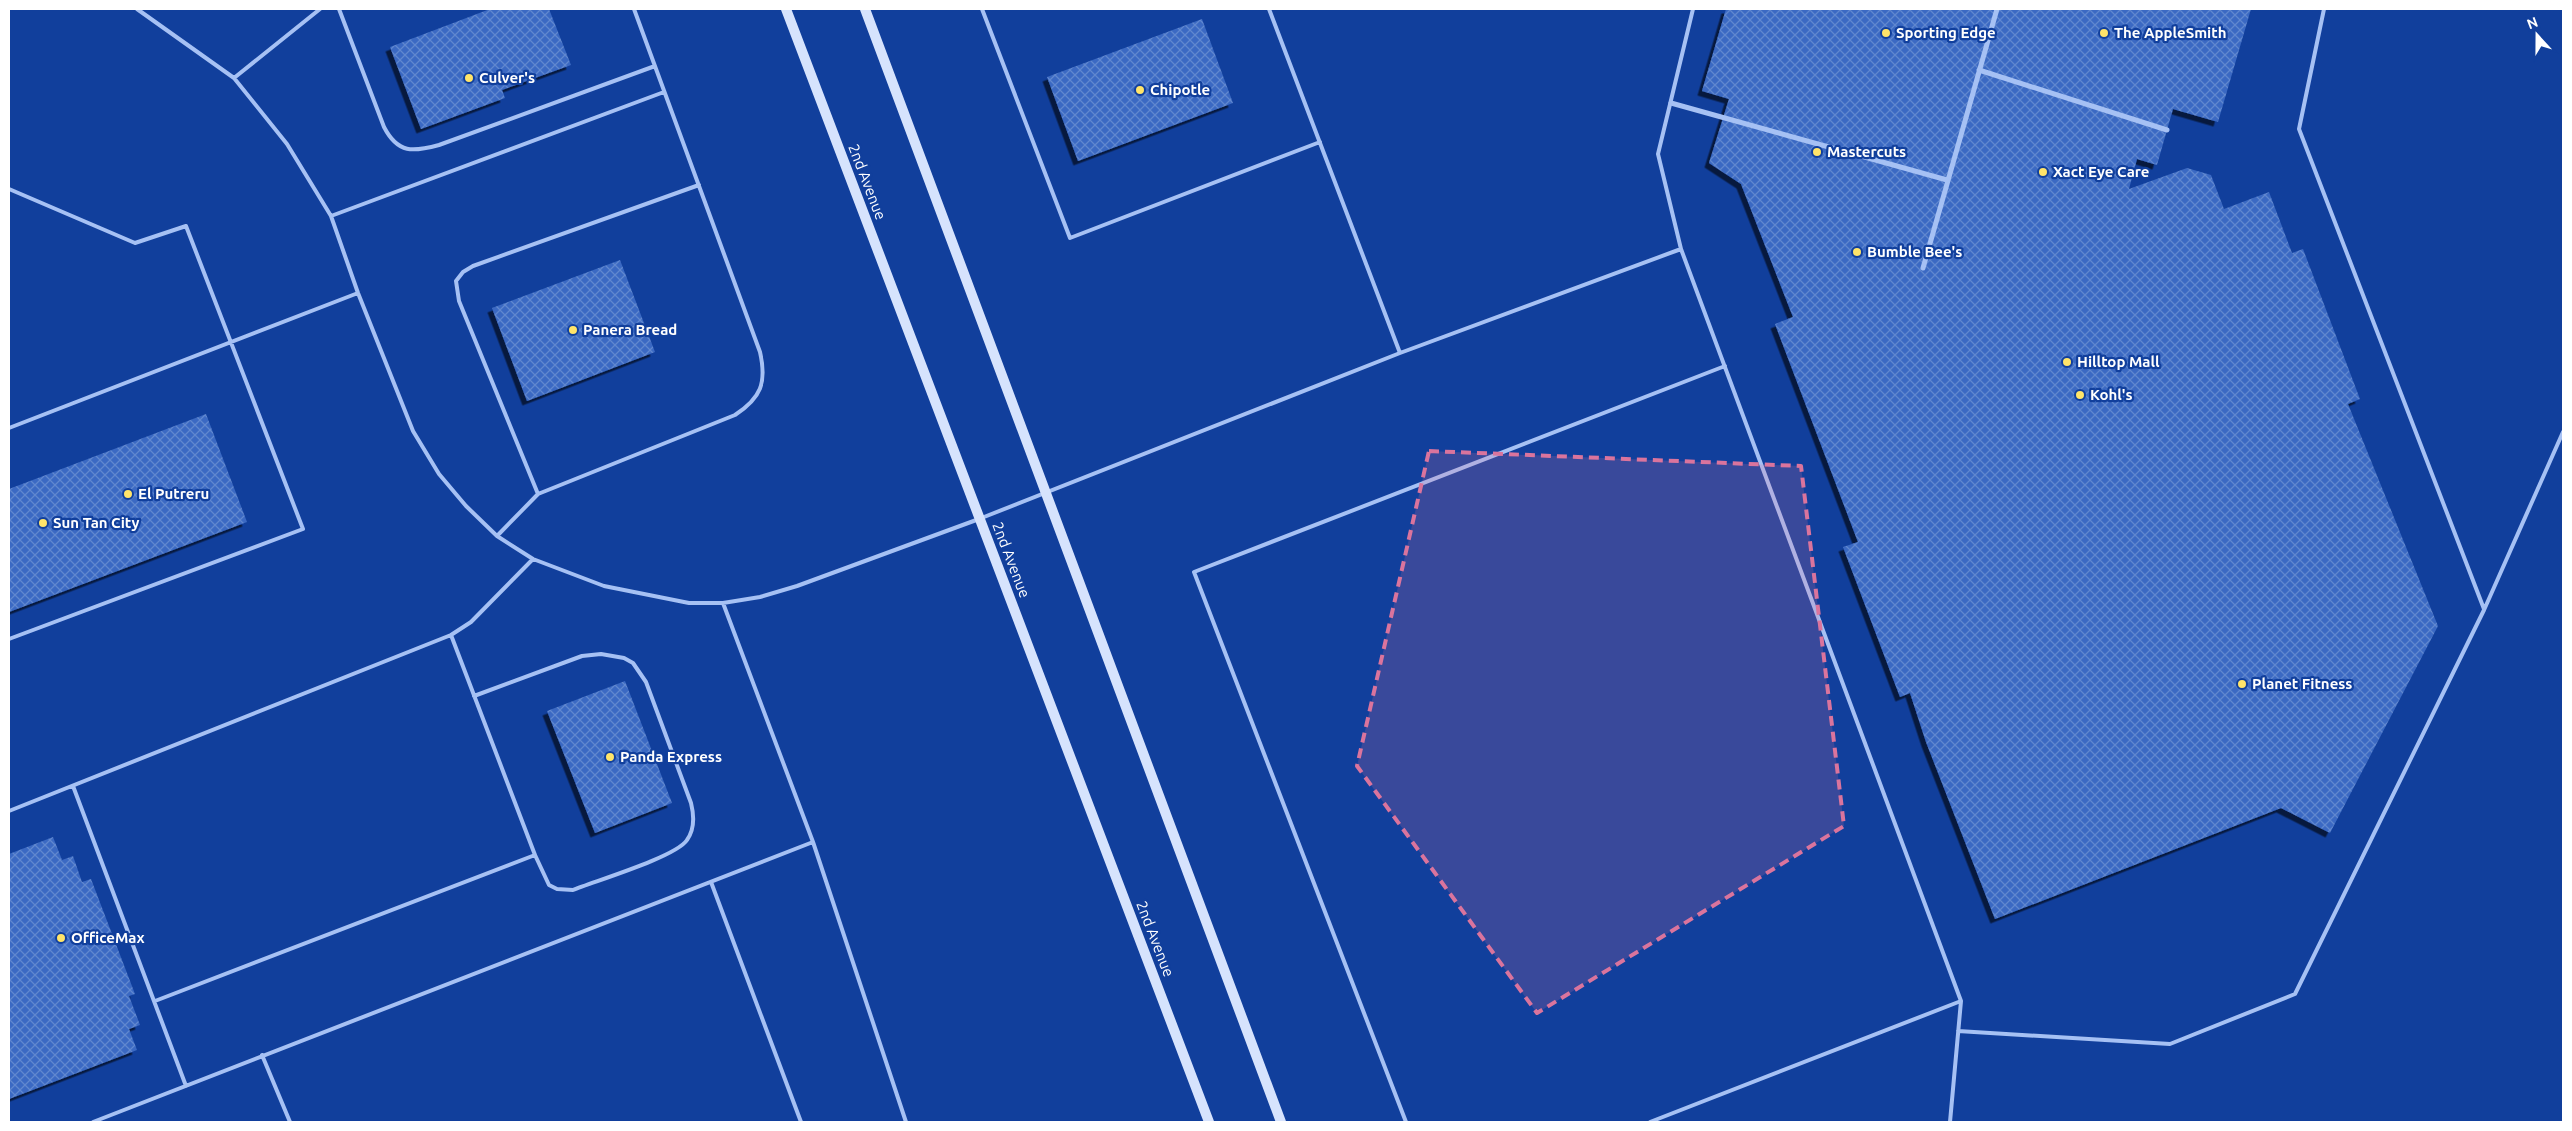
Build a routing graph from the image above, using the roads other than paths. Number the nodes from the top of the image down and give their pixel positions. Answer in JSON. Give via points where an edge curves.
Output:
{"nodes":[{"id":1,"x":137,"y":9,"type":"edge"},
{"id":2,"x":320,"y":9,"type":"edge"},
{"id":3,"x":339,"y":9,"type":"edge"},
{"id":4,"x":634,"y":9,"type":"edge"},
{"id":5,"x":786,"y":9,"type":"edge"},
{"id":6,"x":865,"y":9,"type":"edge"},
{"id":7,"x":982,"y":9,"type":"edge"},
{"id":8,"x":1269,"y":9,"type":"edge"},
{"id":9,"x":1693,"y":9,"type":"edge"},
{"id":10,"x":1997,"y":9,"type":"edge"},
{"id":11,"x":2324,"y":9,"type":"edge"},
{"id":12,"x":654,"y":66,"type":"junction"},
{"id":13,"x":1979,"y":70,"type":"junction"},
{"id":14,"x":234,"y":78,"type":"junction"},
{"id":15,"x":664,"y":92,"type":"junction"},
{"id":16,"x":1670,"y":104,"type":"junction"},
{"id":17,"x":2167,"y":130,"type":"dead end"},
{"id":18,"x":1320,"y":142,"type":"junction"},
{"id":19,"x":1947,"y":180,"type":"junction"},
{"id":20,"x":699,"y":185,"type":"junction"},
{"id":21,"x":9,"y":189,"type":"edge"},
{"id":22,"x":331,"y":216,"type":"junction"},
{"id":23,"x":1681,"y":249,"type":"junction"},
{"id":24,"x":1923,"y":268,"type":"dead end"},
{"id":25,"x":358,"y":293,"type":"junction"},
{"id":26,"x":233,"y":342,"type":"junction"},
{"id":27,"x":1400,"y":353,"type":"junction"},
{"id":28,"x":1725,"y":366,"type":"junction"},
{"id":29,"x":9,"y":428,"type":"edge"},
{"id":30,"x":2563,"y":432,"type":"edge"},
{"id":31,"x":1045,"y":492,"type":"junction"},
{"id":32,"x":538,"y":494,"type":"junction"},
{"id":33,"x":979,"y":518,"type":"junction"},
{"id":34,"x":497,"y":536,"type":"junction"},
{"id":35,"x":533,"y":559,"type":"junction"},
{"id":36,"x":722,"y":603,"type":"junction"},
{"id":37,"x":2484,"y":610,"type":"junction"},
{"id":38,"x":451,"y":635,"type":"junction"},
{"id":39,"x":9,"y":639,"type":"edge"},
{"id":40,"x":474,"y":696,"type":"junction"},
{"id":41,"x":73,"y":786,"type":"junction"},
{"id":42,"x":9,"y":811,"type":"edge"},
{"id":43,"x":813,"y":842,"type":"junction"},
{"id":44,"x":535,"y":855,"type":"junction"},
{"id":45,"x":711,"y":882,"type":"junction"},
{"id":46,"x":155,"y":1001,"type":"junction"},
{"id":47,"x":1961,"y":1001,"type":"junction"},
{"id":48,"x":1958,"y":1031,"type":"junction"},
{"id":49,"x":262,"y":1055,"type":"junction"},
{"id":50,"x":186,"y":1086,"type":"junction"},
{"id":51,"x":93,"y":1122,"type":"edge"},
{"id":52,"x":290,"y":1122,"type":"edge"},
{"id":53,"x":801,"y":1122,"type":"edge"},
{"id":54,"x":906,"y":1122,"type":"edge"},
{"id":55,"x":1209,"y":1122,"type":"edge"},
{"id":56,"x":1281,"y":1122,"type":"edge"},
{"id":57,"x":1406,"y":1122,"type":"edge"},
{"id":58,"x":1650,"y":1122,"type":"edge"},
{"id":59,"x":1950,"y":1122,"type":"edge"}],
"edges":[{"from":1,"to":14,"type":"lane"},
{"from":2,"to":14,"type":"lane"},
{"from":3,"to":12,"type":"lane","via":[[384,128],[399,148],[411,150],[439,146]]},
{"from":4,"to":12,"type":"lane"},
{"from":5,"to":33,"type":"main road","name":"2nd Avenue"},
{"from":6,"to":31,"type":"main road"},
{"from":7,"to":18,"type":"lane","via":[[1070,238]]},
{"from":8,"to":18,"type":"lane"},
{"from":9,"to":16,"type":"lane"},
{"from":10,"to":13,"type":"street"},
{"from":11,"to":37,"type":"lane","via":[[2299,129]]},
{"from":12,"to":15,"type":"lane"},
{"from":13,"to":17,"type":"street"},
{"from":13,"to":19,"type":"street"},
{"from":14,"to":22,"type":"lane","via":[[287,144]]},
{"from":15,"to":20,"type":"lane"},
{"from":15,"to":22,"type":"lane"},
{"from":16,"to":19,"type":"street"},
{"from":16,"to":23,"type":"lane","via":[[1658,154]]},
{"from":18,"to":27,"type":"lane"},
{"from":19,"to":24,"type":"street"},
{"from":20,"to":32,"type":"lane","via":[[760,352],[763,375],[758,395],[748,407],[735,414]]},
{"from":20,"to":32,"type":"lane","via":[[473,266],[456,281],[459,301]]},
{"from":21,"to":26,"type":"lane","via":[[135,243],[186,226]]},
{"from":22,"to":25,"type":"lane"},
{"from":23,"to":27,"type":"lane"},
{"from":23,"to":28,"type":"lane"},
{"from":25,"to":26,"type":"lane"},
{"from":25,"to":34,"type":"lane","via":[[413,431],[440,474],[466,506]]},
{"from":26,"to":29,"type":"lane"},
{"from":26,"to":39,"type":"lane","via":[[303,529]]},
{"from":27,"to":31,"type":"lane"},
{"from":28,"to":47,"type":"lane"},
{"from":28,"to":57,"type":"lane","via":[[1194,572]]},
{"from":30,"to":37,"type":"lane"},
{"from":31,"to":33,"type":"lane"},
{"from":31,"to":56,"type":"main road"},
{"from":32,"to":34,"type":"lane"},
{"from":33,"to":36,"type":"lane","via":[[797,586],[760,597]]},
{"from":33,"to":55,"type":"main road","name":"2nd Avenue"},
{"from":34,"to":35,"type":"lane"},
{"from":35,"to":36,"type":"lane","via":[[604,586],[689,602]]},
{"from":35,"to":38,"type":"lane","via":[[471,622]]},
{"from":36,"to":43,"type":"lane"},
{"from":37,"to":48,"type":"lane","via":[[2295,994],[2170,1044]]},
{"from":38,"to":40,"type":"lane"},
{"from":38,"to":41,"type":"lane"},
{"from":40,"to":44,"type":"lane"},
{"from":40,"to":44,"type":"lane","via":[[591,654],[633,663],[649,691],[691,802],[693,822],[687,841],[672,852],[573,890],[550,885]]},
{"from":41,"to":42,"type":"lane"},
{"from":41,"to":46,"type":"lane"},
{"from":43,"to":45,"type":"lane"},
{"from":43,"to":54,"type":"lane"},
{"from":44,"to":46,"type":"lane"},
{"from":45,"to":49,"type":"lane"},
{"from":45,"to":53,"type":"lane"},
{"from":46,"to":50,"type":"lane"},
{"from":47,"to":48,"type":"lane"},
{"from":47,"to":58,"type":"lane"},
{"from":48,"to":59,"type":"lane"},
{"from":49,"to":50,"type":"lane"},
{"from":49,"to":52,"type":"lane"},
{"from":50,"to":51,"type":"lane"}]}
